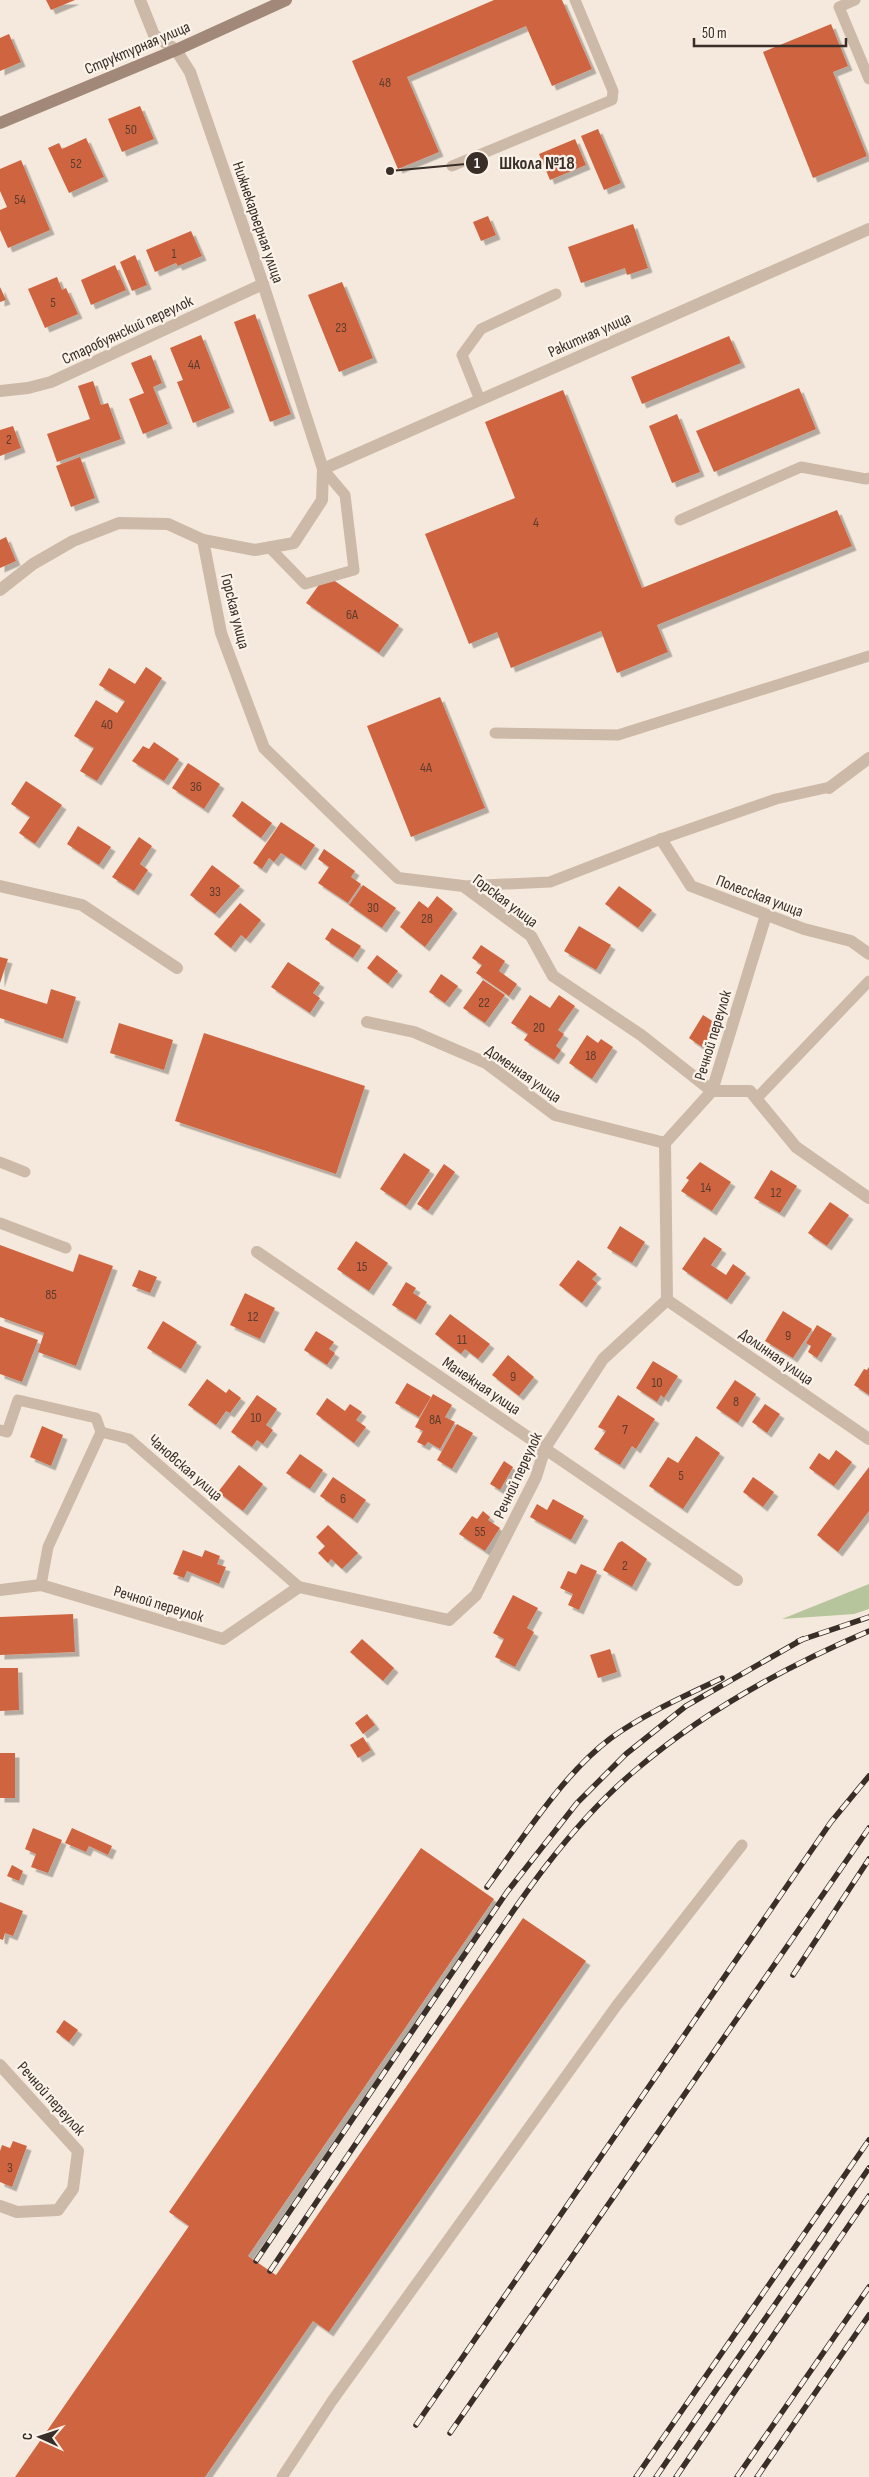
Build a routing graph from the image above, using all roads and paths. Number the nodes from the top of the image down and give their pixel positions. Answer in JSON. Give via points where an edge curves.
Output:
{"nodes":[{"id":1,"x":140,"y":0,"type":"edge"},
{"id":2,"x":286,"y":0,"type":"edge"},
{"id":3,"x":575,"y":0,"type":"edge"},
{"id":4,"x":854,"y":0,"type":"edge"},
{"id":5,"x":176,"y":50,"type":"junction"},
{"id":6,"x":869,"y":79,"type":"edge"},
{"id":7,"x":0,"y":123,"type":"edge"},
{"id":8,"x":452,"y":166,"type":"dead end"},
{"id":9,"x":869,"y":228,"type":"edge"},
{"id":10,"x":263,"y":284,"type":"junction"},
{"id":11,"x":556,"y":294,"type":"dead end"},
{"id":12,"x":0,"y":391,"type":"edge"},
{"id":13,"x":480,"y":400,"type":"junction"},
{"id":14,"x":323,"y":469,"type":"junction"},
{"id":15,"x":869,"y":478,"type":"edge"},
{"id":16,"x":680,"y":520,"type":"dead end"},
{"id":17,"x":203,"y":540,"type":"junction"},
{"id":18,"x":269,"y":547,"type":"junction"},
{"id":19,"x":0,"y":590,"type":"edge"},
{"id":20,"x":869,"y":656,"type":"edge"},
{"id":21,"x":495,"y":733,"type":"dead end"},
{"id":22,"x":869,"y":758,"type":"edge"},
{"id":23,"x":830,"y":788,"type":"joint"},
{"id":24,"x":661,"y":838,"type":"junction"},
{"id":25,"x":0,"y":886,"type":"edge"},
{"id":26,"x":463,"y":886,"type":"junction"},
{"id":27,"x":766,"y":915,"type":"junction"},
{"id":28,"x":869,"y":954,"type":"edge"},
{"id":29,"x":177,"y":968,"type":"dead end"},
{"id":30,"x":869,"y":981,"type":"edge"},
{"id":31,"x":367,"y":1022,"type":"dead end"},
{"id":32,"x":712,"y":1091,"type":"junction"},
{"id":33,"x":756,"y":1099,"type":"junction"},
{"id":34,"x":666,"y":1143,"type":"junction"},
{"id":35,"x":0,"y":1162,"type":"edge"},
{"id":36,"x":25,"y":1172,"type":"dead end"},
{"id":37,"x":869,"y":1198,"type":"edge"},
{"id":38,"x":0,"y":1223,"type":"edge"},
{"id":39,"x":66,"y":1248,"type":"dead end"},
{"id":40,"x":257,"y":1252,"type":"dead end"},
{"id":41,"x":667,"y":1300,"type":"junction"},
{"id":42,"x":0,"y":1430,"type":"edge"},
{"id":43,"x":101,"y":1432,"type":"junction"},
{"id":44,"x":869,"y":1439,"type":"edge"},
{"id":45,"x":545,"y":1448,"type":"junction"},
{"id":46,"x":737,"y":1580,"type":"dead end"},
{"id":47,"x":41,"y":1585,"type":"junction"},
{"id":48,"x":300,"y":1587,"type":"junction"},
{"id":49,"x":0,"y":1590,"type":"edge"},
{"id":50,"x":742,"y":1845,"type":"dead end"},
{"id":51,"x":0,"y":2065,"type":"edge"},
{"id":52,"x":0,"y":2206,"type":"edge"},
{"id":53,"x":282,"y":2477,"type":"edge"}],
"edges":[{"from":1,"to":5,"type":"street","name":"Нижнекарьерная улица","via":[[154,35]]},
{"from":2,"to":5,"type":"main road","name":"Структурная улица"},
{"from":3,"to":8,"type":"lane","via":[[613,91],[612,100]]},
{"from":4,"to":6,"type":"lane","via":[[839,7]]},
{"from":5,"to":7,"type":"main road","name":"Структурная улица"},
{"from":5,"to":10,"type":"street","name":"Нижнекарьерная улица","via":[[190,72]]},
{"from":9,"to":13,"type":"street","name":"Ракитная улица"},
{"from":10,"to":12,"type":"street","name":"Старобуянский переулок","via":[[51,382]]},
{"from":10,"to":14,"type":"street","name":"Нижнекарьерная улица"},
{"from":11,"to":13,"type":"lane","via":[[481,328],[462,355]]},
{"from":13,"to":14,"type":"street","name":"Ракитная улица"},
{"from":14,"to":18,"type":"street","name":"Нижнекарьерная улица","via":[[322,500],[294,543]]},
{"from":14,"to":18,"type":"lane","via":[[345,495],[354,570],[305,584]]},
{"from":15,"to":16,"type":"lane","via":[[801,467]]},
{"from":17,"to":18,"type":"street","name":"Нижнекарьерная улица","via":[[255,550]]},
{"from":17,"to":19,"type":"street","name":"Нижнекарьерная улица","via":[[168,524],[119,523],[73,541],[33,564]]},
{"from":17,"to":26,"type":"street","name":"Горская улица","via":[[221,633],[264,748],[398,878]]},
{"from":20,"to":21,"type":"lane","via":[[618,735]]},
{"from":22,"to":23,"type":"street"},
{"from":23,"to":24,"type":"lane","via":[[776,799]]},
{"from":24,"to":26,"type":"lane","via":[[550,882]]},
{"from":24,"to":27,"type":"street","name":"Полесская улица","via":[[691,886]]},
{"from":25,"to":29,"type":"street","via":[[82,905]]},
{"from":26,"to":32,"type":"street","name":"Горская улица","via":[[531,936],[553,976],[641,1035]]},
{"from":27,"to":28,"type":"street","name":"Полесская улица","via":[[851,942]]},
{"from":27,"to":32,"type":"street","name":"Речной переулок"},
{"from":30,"to":33,"type":"lane"},
{"from":31,"to":34,"type":"street","name":"Доменная улица","via":[[414,1032],[486,1063],[555,1115]]},
{"from":32,"to":33,"type":"street","via":[[750,1091]]},
{"from":32,"to":34,"type":"street","name":"Речной переулок"},
{"from":33,"to":37,"type":"street","via":[[796,1147]]},
{"from":34,"to":41,"type":"street"},
{"from":35,"to":36,"type":"lane"},
{"from":38,"to":39,"type":"lane"},
{"from":40,"to":45,"type":"street","name":"Манежная улица"},
{"from":41,"to":44,"type":"street","name":"Долинная улица"},
{"from":41,"to":45,"type":"street","name":"Речной переулок","via":[[603,1359]]},
{"from":42,"to":43,"type":"lane","via":[[7,1432],[18,1400],[96,1418]]},
{"from":43,"to":47,"type":"lane","via":[[48,1547]]},
{"from":43,"to":48,"type":"lane","name":"Чановская улица","via":[[129,1439]]},
{"from":45,"to":46,"type":"street","name":"Манежная улица"},
{"from":45,"to":48,"type":"street","name":"Речной переулок","via":[[536,1476],[476,1595],[449,1620]]},
{"from":47,"to":48,"type":"street","name":"Речной переулок","via":[[224,1639]]},
{"from":47,"to":49,"type":"street","name":"Речной переулок"},
{"from":50,"to":53,"type":"lane","via":[[617,2005],[338,2393]]},
{"from":51,"to":52,"type":"street","name":"Речной переулок","via":[[78,2151],[73,2188],[58,2210],[17,2212]]}]}
